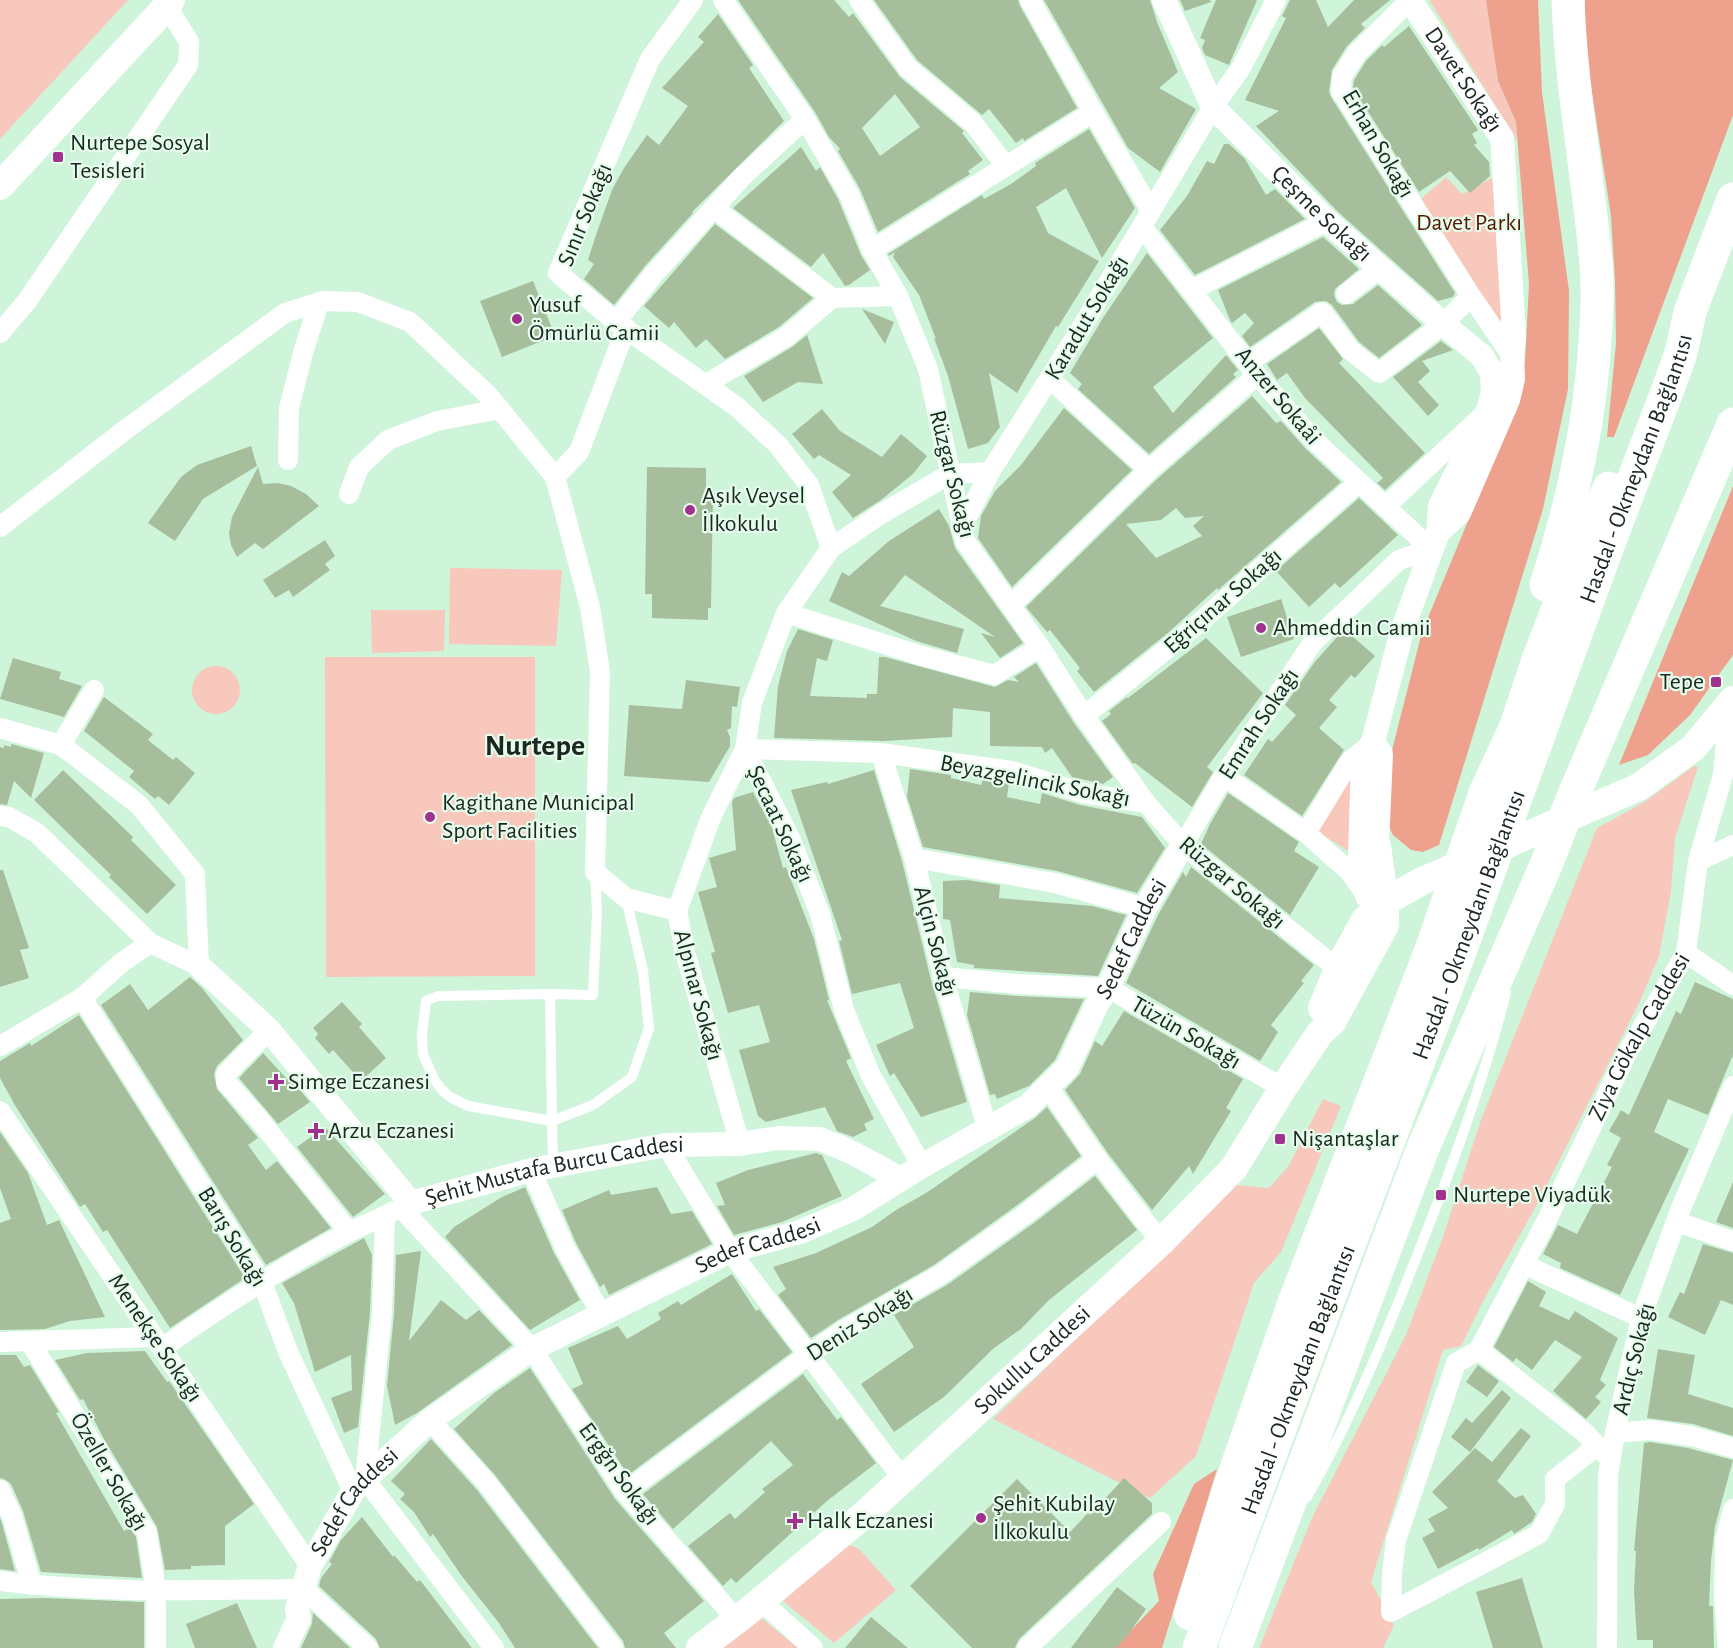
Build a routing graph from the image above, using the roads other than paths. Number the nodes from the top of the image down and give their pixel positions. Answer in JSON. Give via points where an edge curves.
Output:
{"nodes":[{"id":1,"x":693,"y":0,"type":"edge"},
{"id":2,"x":723,"y":0,"type":"edge"},
{"id":3,"x":859,"y":0,"type":"edge"},
{"id":4,"x":1030,"y":0,"type":"edge"},
{"id":5,"x":1164,"y":0,"type":"edge"},
{"id":6,"x":1276,"y":0,"type":"edge"},
{"id":7,"x":1410,"y":0,"type":"edge"},
{"id":8,"x":1568,"y":0,"type":"edge"},
{"id":9,"x":173,"y":2,"type":"edge"},
{"id":10,"x":1213,"y":107,"type":"junction"},
{"id":11,"x":1092,"y":112,"type":"junction"},
{"id":12,"x":805,"y":119,"type":"junction"},
{"id":13,"x":1006,"y":166,"type":"junction"},
{"id":14,"x":0,"y":186,"type":"edge"},
{"id":15,"x":1733,"y":199,"type":"edge"},
{"id":16,"x":715,"y":209,"type":"junction"},
{"id":17,"x":1147,"y":219,"type":"junction"},
{"id":18,"x":1327,"y":221,"type":"junction"},
{"id":19,"x":872,"y":250,"type":"junction"},
{"id":20,"x":1380,"y":268,"type":"junction"},
{"id":21,"x":1192,"y":290,"type":"junction"},
{"id":22,"x":1346,"y":294,"type":"dead end"},
{"id":23,"x":897,"y":296,"type":"junction"},
{"id":24,"x":1471,"y":296,"type":"junction"},
{"id":25,"x":832,"y":298,"type":"junction"},
{"id":26,"x":319,"y":302,"type":"junction"},
{"id":27,"x":1690,"y":312,"type":"junction"},
{"id":28,"x":1443,"y":324,"type":"junction"},
{"id":29,"x":621,"y":325,"type":"junction"},
{"id":30,"x":0,"y":333,"type":"edge"},
{"id":31,"x":1512,"y":368,"type":"junction"},
{"id":32,"x":1253,"y":369,"type":"junction"},
{"id":33,"x":1050,"y":379,"type":"junction"},
{"id":34,"x":706,"y":384,"type":"junction"},
{"id":35,"x":1489,"y":408,"type":"junction"},
{"id":36,"x":500,"y":409,"type":"junction"},
{"id":37,"x":1733,"y":424,"type":"edge"},
{"id":38,"x":288,"y":460,"type":"dead end"},
{"id":39,"x":1149,"y":470,"type":"junction"},
{"id":40,"x":990,"y":472,"type":"junction"},
{"id":41,"x":950,"y":474,"type":"junction"},
{"id":42,"x":555,"y":477,"type":"junction"},
{"id":43,"x":1359,"y":482,"type":"junction"},
{"id":44,"x":349,"y":494,"type":"dead end"},
{"id":45,"x":1385,"y":507,"type":"junction"},
{"id":46,"x":0,"y":527,"type":"edge"},
{"id":47,"x":961,"y":529,"type":"junction"},
{"id":48,"x":1434,"y":541,"type":"junction"},
{"id":49,"x":831,"y":548,"type":"junction"},
{"id":50,"x":1011,"y":605,"type":"junction"},
{"id":51,"x":786,"y":614,"type":"junction"},
{"id":52,"x":1040,"y":647,"type":"junction"},
{"id":53,"x":94,"y":690,"type":"dead end"},
{"id":54,"x":1731,"y":703,"type":"edge"},
{"id":55,"x":1084,"y":716,"type":"junction"},
{"id":56,"x":0,"y":728,"type":"edge"},
{"id":57,"x":1373,"y":742,"type":"junction"},
{"id":58,"x":61,"y":745,"type":"junction"},
{"id":59,"x":745,"y":749,"type":"junction"},
{"id":60,"x":881,"y":753,"type":"junction"},
{"id":61,"x":1224,"y":776,"type":"junction"},
{"id":62,"x":1485,"y":793,"type":"junction"},
{"id":63,"x":1146,"y":802,"type":"junction"},
{"id":64,"x":0,"y":816,"type":"edge"},
{"id":65,"x":1306,"y":833,"type":"junction"},
{"id":66,"x":1183,"y":845,"type":"junction"},
{"id":67,"x":1733,"y":845,"type":"edge"},
{"id":68,"x":1377,"y":846,"type":"junction"},
{"id":69,"x":914,"y":858,"type":"junction"},
{"id":70,"x":1698,"y":861,"type":"junction"},
{"id":71,"x":595,"y":872,"type":"junction"},
{"id":72,"x":1422,"y":881,"type":"junction"},
{"id":73,"x":626,"y":898,"type":"junction"},
{"id":74,"x":1376,"y":899,"type":"junction"},
{"id":75,"x":1144,"y":908,"type":"junction"},
{"id":76,"x":676,"y":911,"type":"junction"},
{"id":77,"x":150,"y":943,"type":"junction"},
{"id":78,"x":1686,"y":953,"type":"junction"},
{"id":79,"x":199,"y":966,"type":"junction"},
{"id":80,"x":1338,"y":969,"type":"junction"},
{"id":81,"x":943,"y":977,"type":"junction"},
{"id":82,"x":1733,"y":985,"type":"edge"},
{"id":83,"x":1108,"y":988,"type":"junction"},
{"id":84,"x":550,"y":994,"type":"junction"},
{"id":85,"x":82,"y":998,"type":"junction"},
{"id":86,"x":269,"y":1030,"type":"junction"},
{"id":87,"x":1320,"y":1033,"type":"junction"},
{"id":88,"x":0,"y":1046,"type":"edge"},
{"id":89,"x":1733,"y":1086,"type":"edge"},
{"id":90,"x":1048,"y":1087,"type":"junction"},
{"id":91,"x":1283,"y":1088,"type":"junction"},
{"id":92,"x":0,"y":1111,"type":"edge"},
{"id":93,"x":552,"y":1121,"type":"junction"},
{"id":94,"x":988,"y":1130,"type":"junction"},
{"id":95,"x":740,"y":1144,"type":"junction"},
{"id":96,"x":666,"y":1145,"type":"junction"},
{"id":97,"x":1097,"y":1159,"type":"junction"},
{"id":98,"x":922,"y":1166,"type":"junction"},
{"id":99,"x":542,"y":1168,"type":"junction"},
{"id":100,"x":901,"y":1179,"type":"junction"},
{"id":101,"x":399,"y":1209,"type":"junction"},
{"id":102,"x":1677,"y":1222,"type":"junction"},
{"id":103,"x":349,"y":1232,"type":"junction"},
{"id":104,"x":1733,"y":1241,"type":"edge"},
{"id":105,"x":1161,"y":1242,"type":"junction"},
{"id":106,"x":730,"y":1251,"type":"junction"},
{"id":107,"x":1525,"y":1265,"type":"junction"},
{"id":108,"x":262,"y":1282,"type":"junction"},
{"id":109,"x":601,"y":1314,"type":"junction"},
{"id":110,"x":1641,"y":1318,"type":"junction"},
{"id":111,"x":0,"y":1342,"type":"edge"},
{"id":112,"x":30,"y":1342,"type":"junction"},
{"id":113,"x":158,"y":1342,"type":"junction"},
{"id":114,"x":532,"y":1349,"type":"junction"},
{"id":115,"x":1479,"y":1350,"type":"junction"},
{"id":116,"x":808,"y":1355,"type":"junction"},
{"id":117,"x":430,"y":1420,"type":"junction"},
{"id":118,"x":1615,"y":1433,"type":"junction"},
{"id":119,"x":1733,"y":1448,"type":"edge"},
{"id":120,"x":1604,"y":1452,"type":"junction"},
{"id":121,"x":903,"y":1479,"type":"junction"},
{"id":122,"x":359,"y":1485,"type":"junction"},
{"id":123,"x":0,"y":1491,"type":"edge"},
{"id":124,"x":625,"y":1492,"type":"junction"},
{"id":125,"x":1733,"y":1509,"type":"edge"},
{"id":126,"x":1161,"y":1522,"type":"dead end"},
{"id":127,"x":310,"y":1566,"type":"junction"},
{"id":128,"x":0,"y":1581,"type":"edge"},
{"id":129,"x":32,"y":1585,"type":"junction"},
{"id":130,"x":156,"y":1590,"type":"junction"},
{"id":131,"x":300,"y":1599,"type":"junction"},
{"id":132,"x":760,"y":1600,"type":"junction"},
{"id":133,"x":737,"y":1620,"type":"junction"},
{"id":134,"x":156,"y":1648,"type":"edge"},
{"id":135,"x":277,"y":1648,"type":"edge"},
{"id":136,"x":285,"y":1648,"type":"edge"},
{"id":137,"x":368,"y":1648,"type":"edge"},
{"id":138,"x":494,"y":1648,"type":"edge"},
{"id":139,"x":613,"y":1648,"type":"edge"},
{"id":140,"x":700,"y":1648,"type":"edge"},
{"id":141,"x":813,"y":1648,"type":"edge"},
{"id":142,"x":1027,"y":1648,"type":"edge"},
{"id":143,"x":1179,"y":1648,"type":"edge"},
{"id":144,"x":1199,"y":1648,"type":"edge"},
{"id":145,"x":1235,"y":1648,"type":"edge"},
{"id":146,"x":1606,"y":1648,"type":"edge"},
{"id":147,"x":1728,"y":1648,"type":"edge"}],
"edges":[{"from":1,"to":29,"type":"street","name":"Sınır Sokağı","via":[[650,59],[558,273]]},
{"from":2,"to":12,"type":"street","name":"Rüzgar Sokağı"},
{"from":3,"to":13,"type":"street","via":[[908,68],[973,123]]},
{"from":4,"to":11,"type":"street","name":"Anzer Sokaåi"},
{"from":5,"to":10,"type":"street","name":"Çeşme Sokağı"},
{"from":6,"to":10,"type":"street","name":"Karadut Sokağı","via":[[1241,68]]},
{"from":7,"to":24,"type":"street","name":"Erhan Sokağı","via":[[1357,53],[1342,76],[1341,91]]},
{"from":7,"to":31,"type":"street","name":"Davet Sokağı","via":[[1502,138],[1514,335]]},
{"from":8,"to":62,"type":"highway","via":[[1596,264],[1594,369],[1579,468],[1555,557],[1505,705]]},
{"from":9,"to":14,"type":"main road"},
{"from":9,"to":30,"type":"street","via":[[189,42],[188,65],[27,301]]},
{"from":10,"to":17,"type":"street","name":"Karadut Sokağı"},
{"from":10,"to":18,"type":"street","name":"Çeşme Sokağı"},
{"from":11,"to":13,"type":"street"},
{"from":11,"to":17,"type":"street","name":"Anzer Sokaåi"},
{"from":12,"to":16,"type":"street","via":[[742,177]]},
{"from":12,"to":19,"type":"street","name":"Rüzgar Sokağı","via":[[849,194]]},
{"from":13,"to":19,"type":"street"},
{"from":15,"to":27,"type":"highway","name":"Hasdal - Okmeydanı Bağlantısı"},
{"from":16,"to":25,"type":"street"},
{"from":16,"to":29,"type":"street","via":[[654,274]]},
{"from":17,"to":21,"type":"street","name":"Anzer Sokaåi"},
{"from":17,"to":33,"type":"street","name":"Karadut Sokağı"},
{"from":18,"to":20,"type":"street","name":"Çeşme Sokağı"},
{"from":18,"to":21,"type":"street"},
{"from":19,"to":23,"type":"street","name":"Rüzgar Sokağı"},
{"from":20,"to":22,"type":"street"},
{"from":20,"to":28,"type":"street","name":"Çeşme Sokağı"},
{"from":21,"to":32,"type":"street","name":"Anzer Sokaåi"},
{"from":23,"to":25,"type":"street"},
{"from":23,"to":41,"type":"street","name":"Rüzgar Sokağı","via":[[928,369]]},
{"from":24,"to":28,"type":"street"},
{"from":24,"to":31,"type":"street","name":"Erhan Sokağı"},
{"from":25,"to":34,"type":"street","via":[[786,337]]},
{"from":26,"to":36,"type":"street","via":[[358,302],[410,322]]},
{"from":26,"to":38,"type":"street","via":[[290,408]]},
{"from":26,"to":46,"type":"street","via":[[285,313]]},
{"from":27,"to":62,"type":"highway","via":[[1593,521],[1516,726]]},
{"from":27,"to":144,"type":"highway","name":"Hasdal - Okmeydanı Bağlantısı","via":[[1668,389]]},
{"from":28,"to":32,"type":"street","via":[[1379,373],[1350,350],[1322,312]]},
{"from":28,"to":35,"type":"street","name":"Çeşme Sokağı","via":[[1482,357],[1492,373]]},
{"from":29,"to":34,"type":"street","name":"Sınır Sokağı"},
{"from":29,"to":42,"type":"street","via":[[579,452]]},
{"from":31,"to":48,"type":"street","name":"Davet Sokağı","via":[[1508,400],[1459,513]]},
{"from":32,"to":39,"type":"street"},
{"from":32,"to":43,"type":"street","name":"Anzer Sokaåi","via":[[1314,440]]},
{"from":33,"to":39,"type":"street"},
{"from":33,"to":40,"type":"street","name":"Karadut Sokağı"},
{"from":34,"to":49,"type":"street","name":"Sınır Sokağı","via":[[778,445],[808,485]]},
{"from":35,"to":45,"type":"street"},
{"from":35,"to":48,"type":"street","via":[[1440,506]]},
{"from":36,"to":42,"type":"street"},
{"from":36,"to":44,"type":"street","via":[[437,421],[388,440],[359,467]]},
{"from":37,"to":145,"type":"highway","name":"Hasdal - Okmeydanı Bağlantısı","via":[[1423,1148]]},
{"from":39,"to":50,"type":"street"},
{"from":40,"to":41,"type":"street"},
{"from":40,"to":47,"type":"street","name":"Karadut Sokağı"},
{"from":41,"to":47,"type":"street","name":"Rüzgar Sokağı"},
{"from":41,"to":49,"type":"street","name":"Şecaat Sokağı"},
{"from":42,"to":71,"type":"street","via":[[590,607],[600,672]]},
{"from":43,"to":45,"type":"street","name":"Anzer Sokaåi"},
{"from":43,"to":55,"type":"street","name":"Eğriçınar Sokağı","via":[[1199,623]]},
{"from":45,"to":48,"type":"street","name":"Anzer Sokaåi"},
{"from":47,"to":50,"type":"street","name":"Rüzgar Sokağı","via":[[965,541]]},
{"from":48,"to":57,"type":"street","via":[[1402,632]]},
{"from":48,"to":61,"type":"street","name":"Emrah Sokağı","via":[[1399,560],[1313,642]]},
{"from":49,"to":51,"type":"street","name":"Şecaat Sokağı"},
{"from":50,"to":52,"type":"street","name":"Rüzgar Sokağı"},
{"from":51,"to":52,"type":"street","via":[[994,675]]},
{"from":51,"to":59,"type":"street","name":"Şecaat Sokağı","via":[[752,702]]},
{"from":52,"to":55,"type":"street","name":"Rüzgar Sokağı"},
{"from":53,"to":58,"type":"street"},
{"from":54,"to":70,"type":"street","name":"Ziya Gökalp Caddesi","via":[[1723,776]]},
{"from":54,"to":72,"type":"main road","via":[[1693,748],[1639,787]]},
{"from":55,"to":63,"type":"street","name":"Rüzgar Sokağı"},
{"from":56,"to":58,"type":"street"},
{"from":57,"to":65,"type":"street","via":[[1350,761]]},
{"from":57,"to":68,"type":"street","via":[[1381,754]]},
{"from":57,"to":74,"type":"street","via":[[1363,756],[1360,856]]},
{"from":58,"to":79,"type":"street","via":[[139,804],[195,874]]},
{"from":59,"to":60,"type":"street","name":"Beyazgelincik Sokağı"},
{"from":59,"to":76,"type":"street","name":"Alpınar Sokağı","via":[[711,817]]},
{"from":59,"to":98,"type":"street","name":"Şecaat Sokağı","via":[[803,870],[820,914],[844,1010],[872,1076]]},
{"from":60,"to":63,"type":"street","name":"Beyazgelincik Sokağı","via":[[1012,771],[1083,793]]},
{"from":60,"to":69,"type":"street","name":"Alçin Sokağı"},
{"from":61,"to":65,"type":"street"},
{"from":61,"to":66,"type":"street","name":"Emrah Sokağı"},
{"from":62,"to":143,"type":"highway","via":[[1431,950],[1284,1332]]},
{"from":63,"to":66,"type":"street","name":"Rüzgar Sokağı"},
{"from":64,"to":77,"type":"street","via":[[37,833]]},
{"from":65,"to":74,"type":"street"},
{"from":66,"to":75,"type":"street","name":"Sedef Caddesi"},
{"from":66,"to":80,"type":"street","name":"Rüzgar Sokağı"},
{"from":67,"to":70,"type":"street"},
{"from":68,"to":72,"type":"main road","via":[[1398,871]]},
{"from":68,"to":74,"type":"main road"},
{"from":69,"to":75,"type":"street","via":[[1054,883]]},
{"from":69,"to":81,"type":"street","name":"Alçin Sokağı"},
{"from":70,"to":78,"type":"street","name":"Ziya Gökalp Caddesi"},
{"from":71,"to":73,"type":"street"},
{"from":71,"to":84,"type":"lane","via":[[593,995]]},
{"from":72,"to":74,"type":"main road"},
{"from":73,"to":76,"type":"street"},
{"from":73,"to":93,"type":"lane","via":[[643,971],[649,1028],[632,1077],[593,1106]]},
{"from":74,"to":80,"type":"main road","name":"Sokullu Caddesi"},
{"from":74,"to":87,"type":"main road","name":"Sokullu Caddesi","via":[[1385,924],[1332,1022]]},
{"from":75,"to":83,"type":"street","name":"Sedef Caddesi"},
{"from":76,"to":95,"type":"street","name":"Alpınar Sokağı"},
{"from":77,"to":79,"type":"street"},
{"from":77,"to":85,"type":"street"},
{"from":78,"to":82,"type":"street"},
{"from":78,"to":107,"type":"street","name":"Ziya Gökalp Caddesi","via":[[1626,1055]]},
{"from":79,"to":86,"type":"street","name":"Şehit Mustafa Burcu Caddesi"},
{"from":80,"to":87,"type":"main road","name":"Sokullu Caddesi","via":[[1318,1016]]},
{"from":81,"to":83,"type":"street","name":"Tüzün Sokağı"},
{"from":81,"to":94,"type":"street","name":"Alçin Sokağı"},
{"from":83,"to":90,"type":"street","name":"Sedef Caddesi","via":[[1067,1068]]},
{"from":83,"to":91,"type":"street","name":"Tüzün Sokağı"},
{"from":84,"to":93,"type":"lane"},
{"from":84,"to":93,"type":"lane","via":[[438,996],[426,1001],[422,1044],[431,1073],[450,1097],[478,1108]]},
{"from":85,"to":88,"type":"street"},
{"from":85,"to":108,"type":"street","name":"Barış Sokağı"},
{"from":86,"to":101,"type":"street","name":"Şehit Mustafa Burcu Caddesi"},
{"from":86,"to":103,"type":"street","via":[[226,1074],[226,1082]]},
{"from":87,"to":91,"type":"main road","name":"Sokullu Caddesi"},
{"from":89,"to":102,"type":"street","name":"Ardıç Sokağı"},
{"from":90,"to":94,"type":"street","name":"Sedef Caddesi","via":[[1029,1106]]},
{"from":90,"to":97,"type":"street"},
{"from":91,"to":105,"type":"main road","name":"Sokullu Caddesi","via":[[1234,1168]]},
{"from":92,"to":113,"type":"street","name":"Menekşe Sokağı"},
{"from":93,"to":99,"type":"lane"},
{"from":94,"to":98,"type":"street","name":"Sedef Caddesi"},
{"from":95,"to":96,"type":"street","name":"Şehit Mustafa Burcu Caddesi"},
{"from":95,"to":100,"type":"street","name":"Şehit Mustafa Burcu Caddesi","via":[[778,1138],[820,1139]]},
{"from":96,"to":99,"type":"street","name":"Şehit Mustafa Burcu Caddesi"},
{"from":96,"to":106,"type":"street"},
{"from":97,"to":105,"type":"street"},
{"from":97,"to":116,"type":"street","name":"Deniz Sokağı","via":[[940,1275]]},
{"from":98,"to":100,"type":"street","name":"Sedef Caddesi"},
{"from":99,"to":101,"type":"street","name":"Şehit Mustafa Burcu Caddesi"},
{"from":99,"to":109,"type":"street","via":[[565,1248]]},
{"from":100,"to":106,"type":"street","name":"Sedef Caddesi","via":[[854,1209],[800,1232]]},
{"from":101,"to":103,"type":"street"},
{"from":101,"to":114,"type":"street","name":"Ergğn Sokağı"},
{"from":101,"to":122,"type":"street"},
{"from":102,"to":104,"type":"street"},
{"from":102,"to":110,"type":"street","name":"Ardıç Sokağı"},
{"from":103,"to":108,"type":"street"},
{"from":105,"to":121,"type":"main road","name":"Sokullu Caddesi"},
{"from":106,"to":109,"type":"street","name":"Sedef Caddesi"},
{"from":106,"to":116,"type":"street"},
{"from":107,"to":110,"type":"street"},
{"from":107,"to":115,"type":"street","name":"Ziya Gökalp Caddesi"},
{"from":108,"to":113,"type":"street"},
{"from":108,"to":122,"type":"street","name":"Barış Sokağı","via":[[289,1354]]},
{"from":109,"to":114,"type":"street","name":"Sedef Caddesi"},
{"from":110,"to":118,"type":"street","name":"Ardıç Sokağı"},
{"from":111,"to":112,"type":"street"},
{"from":112,"to":113,"type":"street"},
{"from":112,"to":130,"type":"street","name":"Özeller Sokağı","via":[[147,1533]]},
{"from":113,"to":127,"type":"street","name":"Menekşe Sokağı"},
{"from":114,"to":117,"type":"street","name":"Sedef Caddesi"},
{"from":114,"to":124,"type":"street","name":"Ergğn Sokağı"},
{"from":115,"to":120,"type":"street"},
{"from":115,"to":120,"type":"street","via":[[1456,1363],[1396,1540],[1391,1612],[1539,1534],[1555,1504],[1555,1479]]},
{"from":116,"to":121,"type":"street"},
{"from":116,"to":124,"type":"street","name":"Deniz Sokağı"},
{"from":117,"to":122,"type":"street","name":"Sedef Caddesi"},
{"from":117,"to":139,"type":"street","via":[[486,1482]]},
{"from":118,"to":119,"type":"street","via":[[1650,1430]]},
{"from":118,"to":120,"type":"street","name":"Ardıç Sokağı"},
{"from":120,"to":146,"type":"street","name":"Ardıç Sokağı","via":[[1608,1475]]},
{"from":121,"to":132,"type":"main road","name":"Sokullu Caddesi"},
{"from":122,"to":127,"type":"street","name":"Sedef Caddesi"},
{"from":122,"to":138,"type":"street","name":"Barış Sokağı"},
{"from":123,"to":129,"type":"street","via":[[12,1516]]},
{"from":124,"to":133,"type":"street","name":"Ergğn Sokağı"},
{"from":125,"to":147,"type":"street","via":[[1725,1540]]},
{"from":126,"to":142,"type":"street"},
{"from":127,"to":131,"type":"street","name":"Sedef Caddesi"},
{"from":128,"to":129,"type":"street"},
{"from":129,"to":130,"type":"street"},
{"from":130,"to":131,"type":"street"},
{"from":130,"to":134,"type":"street","name":"Özeller Sokağı"},
{"from":131,"to":135,"type":"street","name":"Sedef Caddesi"},
{"from":131,"to":136,"type":"street","name":"Sedef Caddesi","via":[[298,1618]]},
{"from":131,"to":137,"type":"street"},
{"from":132,"to":133,"type":"main road","name":"Sokullu Caddesi"},
{"from":132,"to":141,"type":"street"},
{"from":133,"to":140,"type":"main road","name":"Sokullu Caddesi"}]}
